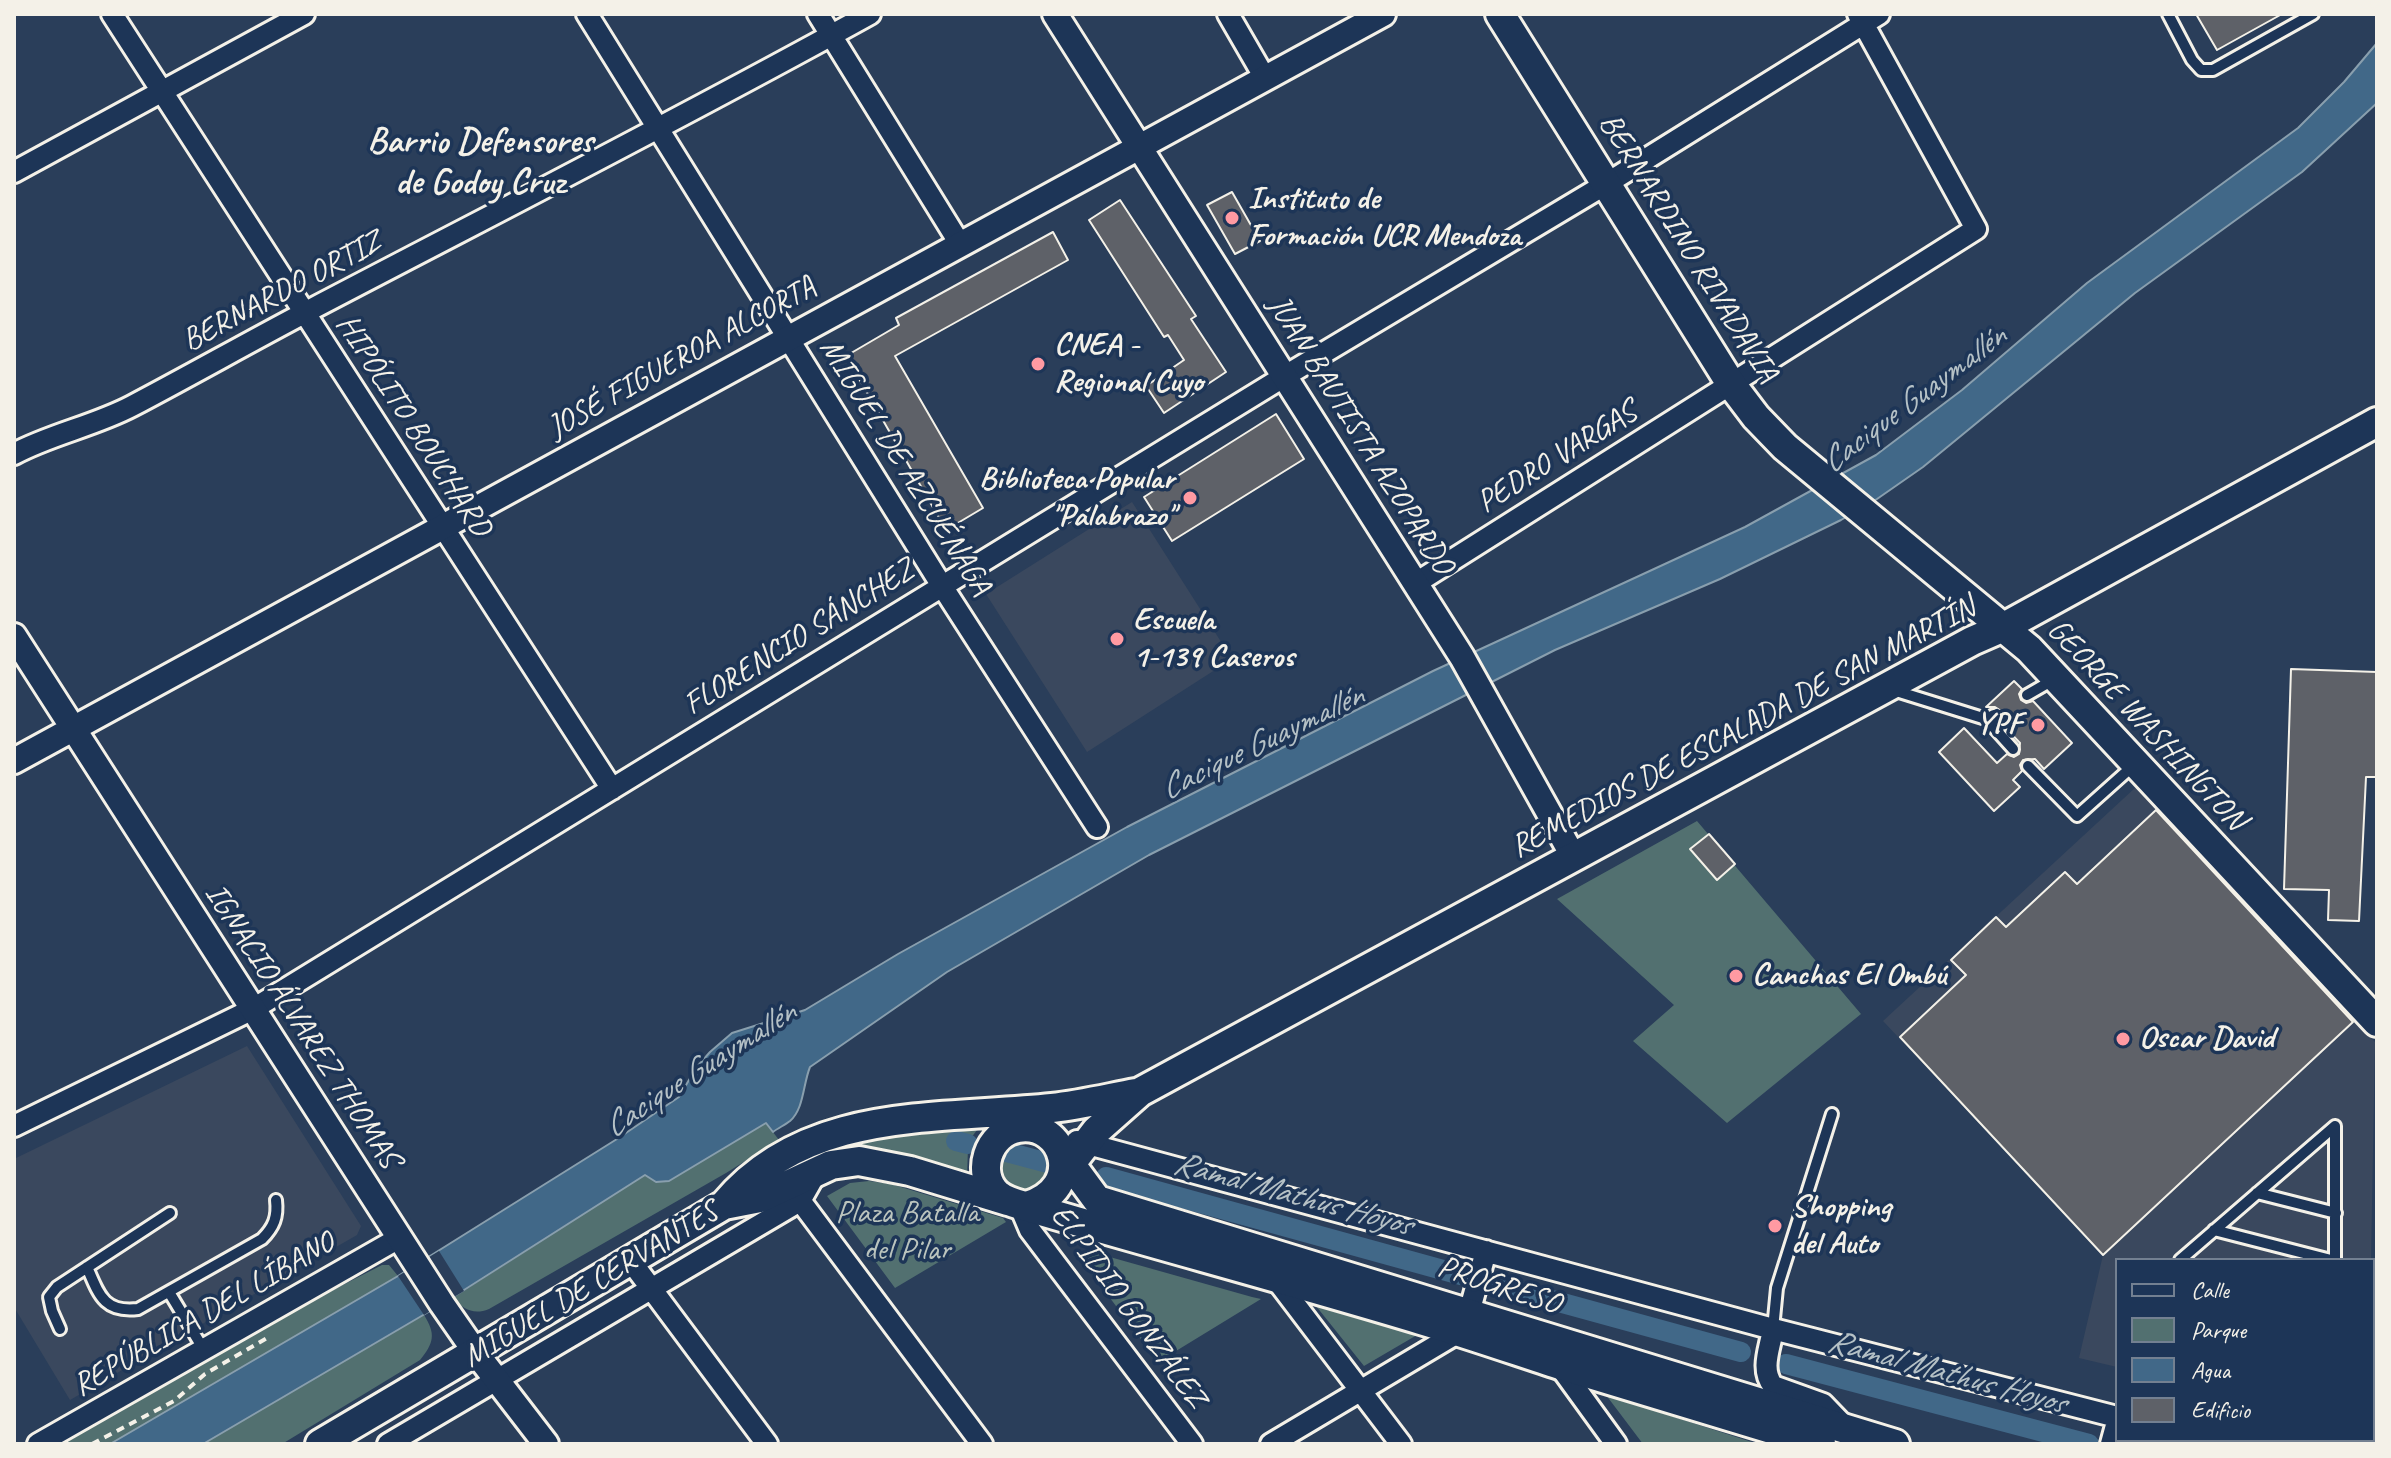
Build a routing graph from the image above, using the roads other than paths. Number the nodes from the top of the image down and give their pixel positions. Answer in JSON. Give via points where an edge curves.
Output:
{"nodes":[{"id":1,"x":112,"y":14,"type":"edge"},
{"id":2,"x":304,"y":14,"type":"edge"},
{"id":3,"x":587,"y":14,"type":"edge"},
{"id":4,"x":818,"y":14,"type":"edge"},
{"id":5,"x":870,"y":14,"type":"edge"},
{"id":6,"x":1055,"y":14,"type":"edge"},
{"id":7,"x":1228,"y":14,"type":"edge"},
{"id":8,"x":1383,"y":14,"type":"edge"},
{"id":9,"x":1500,"y":14,"type":"edge"},
{"id":10,"x":2168,"y":14,"type":"edge"},
{"id":11,"x":2313,"y":14,"type":"edge"},
{"id":12,"x":1867,"y":17,"type":"edge"},
{"id":13,"x":831,"y":36,"type":"junction"},
{"id":14,"x":1265,"y":78,"type":"junction"},
{"id":15,"x":161,"y":91,"type":"junction"},
{"id":16,"x":658,"y":129,"type":"junction"},
{"id":17,"x":1140,"y":147,"type":"junction"},
{"id":18,"x":14,"y":172,"type":"edge"},
{"id":19,"x":1606,"y":184,"type":"junction"},
{"id":20,"x":960,"y":244,"type":"junction"},
{"id":21,"x":305,"y":313,"type":"junction"},
{"id":22,"x":789,"y":336,"type":"junction"},
{"id":23,"x":1285,"y":376,"type":"junction"},
{"id":24,"x":1731,"y":384,"type":"junction"},
{"id":25,"x":2377,"y":422,"type":"edge"},
{"id":26,"x":14,"y":454,"type":"edge"},
{"id":27,"x":1845,"y":495,"type":"joint"},
{"id":28,"x":442,"y":526,"type":"junction"},
{"id":29,"x":1416,"y":583,"type":"junction"},
{"id":30,"x":942,"y":586,"type":"junction"},
{"id":31,"x":2004,"y":627,"type":"junction"},
{"id":32,"x":14,"y":636,"type":"edge"},
{"id":33,"x":2057,"y":677,"type":"junction"},
{"id":34,"x":1888,"y":688,"type":"junction"},
{"id":35,"x":2027,"y":695,"type":"dead end"},
{"id":36,"x":74,"y":729,"type":"junction"},
{"id":37,"x":2013,"y":749,"type":"dead end"},
{"id":38,"x":14,"y":761,"type":"edge"},
{"id":39,"x":2136,"y":763,"type":"junction"},
{"id":40,"x":2028,"y":766,"type":"dead end"},
{"id":41,"x":612,"y":789,"type":"junction"},
{"id":42,"x":1097,"y":827,"type":"dead end"},
{"id":43,"x":1573,"y":856,"type":"junction"},
{"id":44,"x":253,"y":1009,"type":"junction"},
{"id":45,"x":2377,"y":1022,"type":"edge"},
{"id":46,"x":1140,"y":1092,"type":"junction"},
{"id":47,"x":1832,"y":1114,"type":"dead end"},
{"id":48,"x":931,"y":1116,"type":"junction"},
{"id":49,"x":1111,"y":1116,"type":"junction"},
{"id":50,"x":873,"y":1124,"type":"joint"},
{"id":51,"x":14,"y":1126,"type":"edge"},
{"id":52,"x":1052,"y":1140,"type":"junction"},
{"id":53,"x":1138,"y":1159,"type":"junction"},
{"id":54,"x":795,"y":1192,"type":"junction"},
{"id":55,"x":2257,"y":1193,"type":"junction"},
{"id":56,"x":276,"y":1200,"type":"dead end"},
{"id":57,"x":1018,"y":1204,"type":"junction"},
{"id":58,"x":724,"y":1205,"type":"junction"},
{"id":59,"x":170,"y":1213,"type":"dead end"},
{"id":60,"x":2336,"y":1213,"type":"junction"},
{"id":61,"x":2214,"y":1230,"type":"junction"},
{"id":62,"x":399,"y":1238,"type":"junction"},
{"id":63,"x":1486,"y":1251,"type":"junction"},
{"id":64,"x":2182,"y":1258,"type":"edge"},
{"id":65,"x":2325,"y":1258,"type":"edge"},
{"id":66,"x":2333,"y":1258,"type":"edge"},
{"id":67,"x":630,"y":1260,"type":"junction"},
{"id":68,"x":87,"y":1267,"type":"junction"},
{"id":69,"x":1275,"y":1278,"type":"junction"},
{"id":70,"x":651,"y":1289,"type":"junction"},
{"id":71,"x":169,"y":1292,"type":"junction"},
{"id":72,"x":1466,"y":1315,"type":"junction"},
{"id":73,"x":60,"y":1329,"type":"dead end"},
{"id":74,"x":1772,"y":1337,"type":"junction"},
{"id":75,"x":204,"y":1350,"type":"junction"},
{"id":76,"x":476,"y":1353,"type":"junction"},
{"id":77,"x":1558,"y":1364,"type":"junction"},
{"id":78,"x":497,"y":1379,"type":"junction"},
{"id":79,"x":1361,"y":1390,"type":"junction"},
{"id":80,"x":1847,"y":1429,"type":"junction"},
{"id":81,"x":2115,"y":1429,"type":"edge"},
{"id":82,"x":38,"y":1444,"type":"edge"},
{"id":83,"x":320,"y":1444,"type":"edge"},
{"id":84,"x":388,"y":1444,"type":"edge"},
{"id":85,"x":546,"y":1444,"type":"edge"},
{"id":86,"x":767,"y":1444,"type":"edge"},
{"id":87,"x":982,"y":1444,"type":"edge"},
{"id":88,"x":1192,"y":1444,"type":"edge"},
{"id":89,"x":1271,"y":1444,"type":"edge"},
{"id":90,"x":1401,"y":1444,"type":"edge"},
{"id":91,"x":1616,"y":1444,"type":"edge"},
{"id":92,"x":1821,"y":1444,"type":"edge"},
{"id":93,"x":1895,"y":1444,"type":"edge"}],
"edges":[{"from":1,"to":15,"type":"street","name":"HIPÓLITO BOUCHARD"},
{"from":2,"to":15,"type":"street"},
{"from":3,"to":16,"type":"street","name":"MIGUEL DE AZCUÉNAGA"},
{"from":4,"to":13,"type":"street"},
{"from":5,"to":13,"type":"street","name":"BERNARDO ORTIZ"},
{"from":6,"to":17,"type":"street","name":"JUAN BAUTISTA AZOPARDO"},
{"from":7,"to":14,"type":"street"},
{"from":8,"to":14,"type":"street","name":"JOSÉ FIGUEROA ALCORTA"},
{"from":9,"to":19,"type":"main road","name":"BERNARDINO RIVADAVIA"},
{"from":10,"to":11,"type":"lane","via":[[2192,60],[2201,70],[2213,70]]},
{"from":12,"to":19,"type":"street","name":"FLORENCIO SÁNCHEZ"},
{"from":12,"to":24,"type":"street","name":"PEDRO VARGAS","via":[[1976,229]]},
{"from":13,"to":16,"type":"street","name":"BERNARDO ORTIZ"},
{"from":13,"to":20,"type":"street"},
{"from":14,"to":17,"type":"street","name":"JOSÉ FIGUEROA ALCORTA"},
{"from":15,"to":18,"type":"street"},
{"from":15,"to":21,"type":"street","name":"HIPÓLITO BOUCHARD"},
{"from":16,"to":21,"type":"street","name":"BERNARDO ORTIZ"},
{"from":16,"to":22,"type":"street","name":"MIGUEL DE AZCUÉNAGA"},
{"from":17,"to":20,"type":"street","name":"JOSÉ FIGUEROA ALCORTA"},
{"from":17,"to":23,"type":"street","name":"JUAN BAUTISTA AZOPARDO"},
{"from":19,"to":23,"type":"street","name":"FLORENCIO SÁNCHEZ"},
{"from":19,"to":24,"type":"main road","name":"BERNARDINO RIVADAVIA"},
{"from":20,"to":22,"type":"street","name":"JOSÉ FIGUEROA ALCORTA"},
{"from":21,"to":26,"type":"street","name":"BERNARDO ORTIZ","via":[[113,416]]},
{"from":21,"to":28,"type":"street","name":"HIPÓLITO BOUCHARD"},
{"from":22,"to":28,"type":"street","name":"JOSÉ FIGUEROA ALCORTA"},
{"from":22,"to":30,"type":"street","name":"MIGUEL DE AZCUÉNAGA"},
{"from":23,"to":29,"type":"street","name":"JUAN BAUTISTA AZOPARDO"},
{"from":23,"to":30,"type":"street","name":"FLORENCIO SÁNCHEZ"},
{"from":24,"to":27,"type":"main road","name":"BERNARDINO RIVADAVIA","via":[[1770,432]]},
{"from":24,"to":29,"type":"street","name":"PEDRO VARGAS"},
{"from":25,"to":31,"type":"main road","name":"REMEDIOS DE ESCALADA DE SAN MARTÍN"},
{"from":27,"to":31,"type":"main road","name":"GEORGE WASHINGTON"},
{"from":28,"to":36,"type":"street","name":"JOSÉ FIGUEROA ALCORTA"},
{"from":28,"to":41,"type":"street","name":"HIPÓLITO BOUCHARD"},
{"from":29,"to":43,"type":"street","name":"JUAN BAUTISTA AZOPARDO"},
{"from":30,"to":41,"type":"street","name":"FLORENCIO SÁNCHEZ"},
{"from":30,"to":42,"type":"street","name":"MIGUEL DE AZCUÉNAGA"},
{"from":31,"to":33,"type":"main road","name":"GEORGE WASHINGTON"},
{"from":31,"to":34,"type":"main road","name":"REMEDIOS DE ESCALADA DE SAN MARTÍN"},
{"from":32,"to":36,"type":"street","name":"IGNACIO ÁLVAREZ THOMAS"},
{"from":33,"to":35,"type":"lane"},
{"from":33,"to":39,"type":"main road","name":"GEORGE WASHINGTON"},
{"from":34,"to":37,"type":"lane","via":[[1990,717]]},
{"from":34,"to":43,"type":"main road","name":"REMEDIOS DE ESCALADA DE SAN MARTÍN"},
{"from":36,"to":38,"type":"street","name":"JOSÉ FIGUEROA ALCORTA"},
{"from":36,"to":44,"type":"street","name":"IGNACIO ÁLVAREZ THOMAS"},
{"from":39,"to":40,"type":"lane","via":[[2077,816]]},
{"from":39,"to":45,"type":"main road","name":"GEORGE WASHINGTON"},
{"from":41,"to":44,"type":"street","name":"FLORENCIO SÁNCHEZ"},
{"from":43,"to":46,"type":"main road","name":"REMEDIOS DE ESCALADA DE SAN MARTÍN"},
{"from":44,"to":51,"type":"street","name":"FLORENCIO SÁNCHEZ"},
{"from":44,"to":62,"type":"street","name":"IGNACIO ÁLVAREZ THOMAS"},
{"from":46,"to":49,"type":"main road","name":"REMEDIOS DE ESCALADA DE SAN MARTÍN"},
{"from":46,"to":52,"type":"main road","name":"REMEDIOS DE ESCALADA DE SAN MARTÍN"},
{"from":47,"to":74,"type":"lane","via":[[1777,1288]]},
{"from":48,"to":50,"type":"main road","name":"REMEDIOS DE ESCALADA DE SAN MARTÍN"},
{"from":48,"to":52,"type":"main road","name":"REMEDIOS DE ESCALADA DE SAN MARTÍN"},
{"from":48,"to":52,"type":"main road","via":[[988,1120]]},
{"from":49,"to":52,"type":"main road","name":"REMEDIOS DE ESCALADA DE SAN MARTÍN"},
{"from":49,"to":53,"type":"street","via":[[1108,1129],[1113,1140]]},
{"from":50,"to":58,"type":"main road","name":"MIGUEL DE CERVANTES","via":[[796,1150],[754,1174]]},
{"from":52,"to":53,"type":"street"},
{"from":52,"to":57,"type":"main road","via":[[1054,1192]]},
{"from":52,"to":57,"type":"main road","via":[[998,1138],[990,1147],[986,1169],[992,1187]]},
{"from":52,"to":72,"type":"main road","name":"PROGRESO","via":[[1097,1200]]},
{"from":53,"to":63,"type":"street"},
{"from":54,"to":57,"type":"main road","name":"MIGUEL DE CERVANTES","via":[[817,1171],[868,1162]]},
{"from":54,"to":58,"type":"main road","name":"MIGUEL DE CERVANTES"},
{"from":54,"to":70,"type":"street","name":"MIGUEL DE CERVANTES"},
{"from":54,"to":87,"type":"street"},
{"from":55,"to":60,"type":"lane"},
{"from":55,"to":60,"type":"lane","via":[[2335,1126]]},
{"from":55,"to":61,"type":"lane"},
{"from":56,"to":71,"type":"lane","via":[[272,1228],[262,1239]]},
{"from":57,"to":69,"type":"main road","name":"PROGRESO"},
{"from":57,"to":88,"type":"street","name":"ELPIDIO GONZÁLEZ","via":[[1030,1230]]},
{"from":58,"to":67,"type":"main road","name":"MIGUEL DE CERVANTES"},
{"from":59,"to":68,"type":"lane"},
{"from":60,"to":66,"type":"lane"},
{"from":61,"to":64,"type":"lane"},
{"from":61,"to":65,"type":"lane"},
{"from":62,"to":75,"type":"street","name":"REPÚBLICA DEL LÍBANO"},
{"from":62,"to":76,"type":"street","name":"IGNACIO ÁLVAREZ THOMAS"},
{"from":63,"to":72,"type":"street"},
{"from":63,"to":74,"type":"street"},
{"from":67,"to":70,"type":"street"},
{"from":67,"to":76,"type":"main road","name":"MIGUEL DE CERVANTES"},
{"from":68,"to":71,"type":"lane","via":[[110,1307],[138,1309]]},
{"from":68,"to":73,"type":"lane","via":[[49,1297]]},
{"from":69,"to":72,"type":"main road","name":"PROGRESO"},
{"from":69,"to":79,"type":"street"},
{"from":70,"to":78,"type":"street","name":"MIGUEL DE CERVANTES"},
{"from":70,"to":86,"type":"street"},
{"from":71,"to":75,"type":"lane"},
{"from":72,"to":77,"type":"main road","name":"PROGRESO"},
{"from":72,"to":79,"type":"street"},
{"from":72,"to":80,"type":"main road","name":"PROGRESO"},
{"from":74,"to":80,"type":"street","via":[[1765,1371],[1773,1386],[1828,1407]]},
{"from":74,"to":81,"type":"street"},
{"from":75,"to":82,"type":"street","name":"REPÚBLICA DEL LÍBANO"},
{"from":76,"to":78,"type":"street","name":"IGNACIO ÁLVAREZ THOMAS"},
{"from":76,"to":83,"type":"main road","name":"MIGUEL DE CERVANTES"},
{"from":77,"to":91,"type":"street"},
{"from":77,"to":92,"type":"main road","name":"PROGRESO"},
{"from":78,"to":84,"type":"street","name":"MIGUEL DE CERVANTES"},
{"from":78,"to":85,"type":"street","name":"IGNACIO ÁLVAREZ THOMAS"},
{"from":79,"to":89,"type":"street"},
{"from":79,"to":90,"type":"street"},
{"from":80,"to":93,"type":"main road","name":"PROGRESO"}]}
